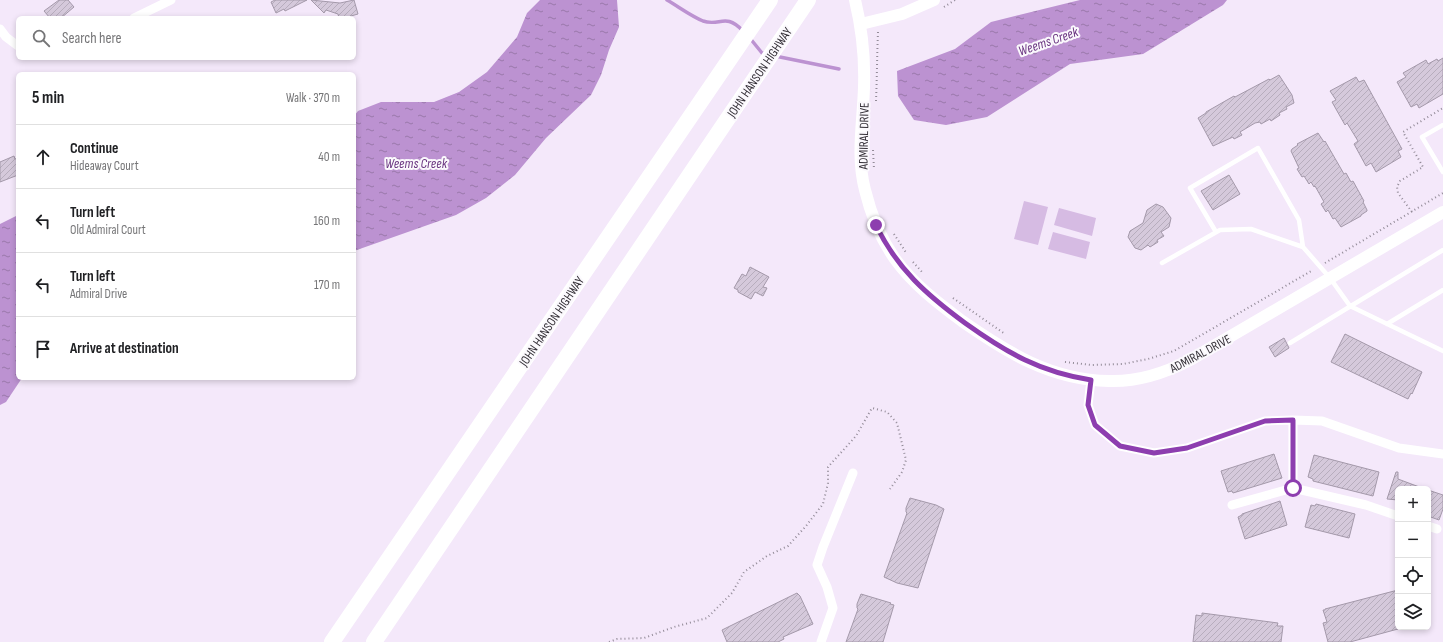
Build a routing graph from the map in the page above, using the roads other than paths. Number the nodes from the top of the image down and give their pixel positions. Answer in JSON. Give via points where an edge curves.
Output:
{"nodes":[{"id":1,"x":172,"y":0,"type":"edge"},
{"id":2,"x":770,"y":0,"type":"edge"},
{"id":3,"x":808,"y":0,"type":"edge"},
{"id":4,"x":855,"y":0,"type":"edge"},
{"id":5,"x":934,"y":0,"type":"edge"},
{"id":6,"x":138,"y":16,"type":"edge"},
{"id":7,"x":861,"y":24,"type":"junction"},
{"id":8,"x":0,"y":29,"type":"edge"},
{"id":9,"x":16,"y":44,"type":"edge"},
{"id":10,"x":1443,"y":125,"type":"edge"},
{"id":11,"x":1442,"y":168,"type":"edge"},
{"id":12,"x":1443,"y":212,"type":"edge"},
{"id":13,"x":1216,"y":232,"type":"junction"},
{"id":14,"x":1303,"y":247,"type":"junction"},
{"id":15,"x":1443,"y":250,"type":"edge"},
{"id":16,"x":1162,"y":262,"type":"dead end"},
{"id":17,"x":1330,"y":278,"type":"junction"},
{"id":18,"x":1443,"y":290,"type":"edge"},
{"id":19,"x":1350,"y":306,"type":"junction"},
{"id":20,"x":1387,"y":324,"type":"junction"},
{"id":21,"x":1290,"y":343,"type":"dead end"},
{"id":22,"x":1443,"y":351,"type":"edge"},
{"id":23,"x":1091,"y":380,"type":"junction"},
{"id":24,"x":1293,"y":420,"type":"junction"},
{"id":25,"x":1443,"y":454,"type":"edge"},
{"id":26,"x":853,"y":474,"type":"dead end"},
{"id":27,"x":1293,"y":488,"type":"junction"},
{"id":28,"x":1232,"y":505,"type":"dead end"},
{"id":29,"x":1395,"y":515,"type":"edge"},
{"id":30,"x":1431,"y":527,"type":"edge"},
{"id":31,"x":1437,"y":529,"type":"dead end"},
{"id":32,"x":332,"y":642,"type":"edge"},
{"id":33,"x":374,"y":642,"type":"edge"},
{"id":34,"x":821,"y":642,"type":"edge"}],
"edges":[{"from":1,"to":6,"type":"street"},
{"from":2,"to":32,"type":"highway","name":"JOHN HANSON HIGHWAY"},
{"from":3,"to":33,"type":"highway","name":"JOHN HANSON HIGHWAY"},
{"from":4,"to":7,"type":"street","name":"ADMIRAL DRIVE"},
{"from":5,"to":7,"type":"street","via":[[902,14]]},
{"from":7,"to":23,"type":"street","name":"ADMIRAL DRIVE","via":[[864,66],[862,175],[872,214],[887,246],[905,272],[927,294],[994,344],[1042,368]]},
{"from":8,"to":9,"type":"street"},
{"from":10,"to":11,"type":"lane","via":[[1422,137]]},
{"from":12,"to":17,"type":"street","name":"ADMIRAL DRIVE"},
{"from":13,"to":14,"type":"lane","via":[[1251,229]]},
{"from":13,"to":14,"type":"lane","via":[[1190,188],[1258,148],[1299,220]]},
{"from":13,"to":16,"type":"lane"},
{"from":14,"to":17,"type":"lane"},
{"from":15,"to":19,"type":"lane"},
{"from":17,"to":19,"type":"lane"},
{"from":17,"to":23,"type":"street","name":"ADMIRAL DRIVE","via":[[1190,360],[1162,373],[1128,380]]},
{"from":18,"to":20,"type":"lane"},
{"from":19,"to":20,"type":"lane"},
{"from":19,"to":21,"type":"lane"},
{"from":20,"to":22,"type":"lane"},
{"from":23,"to":24,"type":"street","via":[[1088,405],[1095,425],[1120,446],[1154,453],[1187,448],[1265,421]]},
{"from":24,"to":25,"type":"street","via":[[1322,421],[1399,448]]},
{"from":24,"to":27,"type":"street"},
{"from":26,"to":34,"type":"street","via":[[817,565],[833,608]]},
{"from":27,"to":28,"type":"street"},
{"from":27,"to":29,"type":"street","via":[[1366,505]]},
{"from":30,"to":31,"type":"street"}]}
